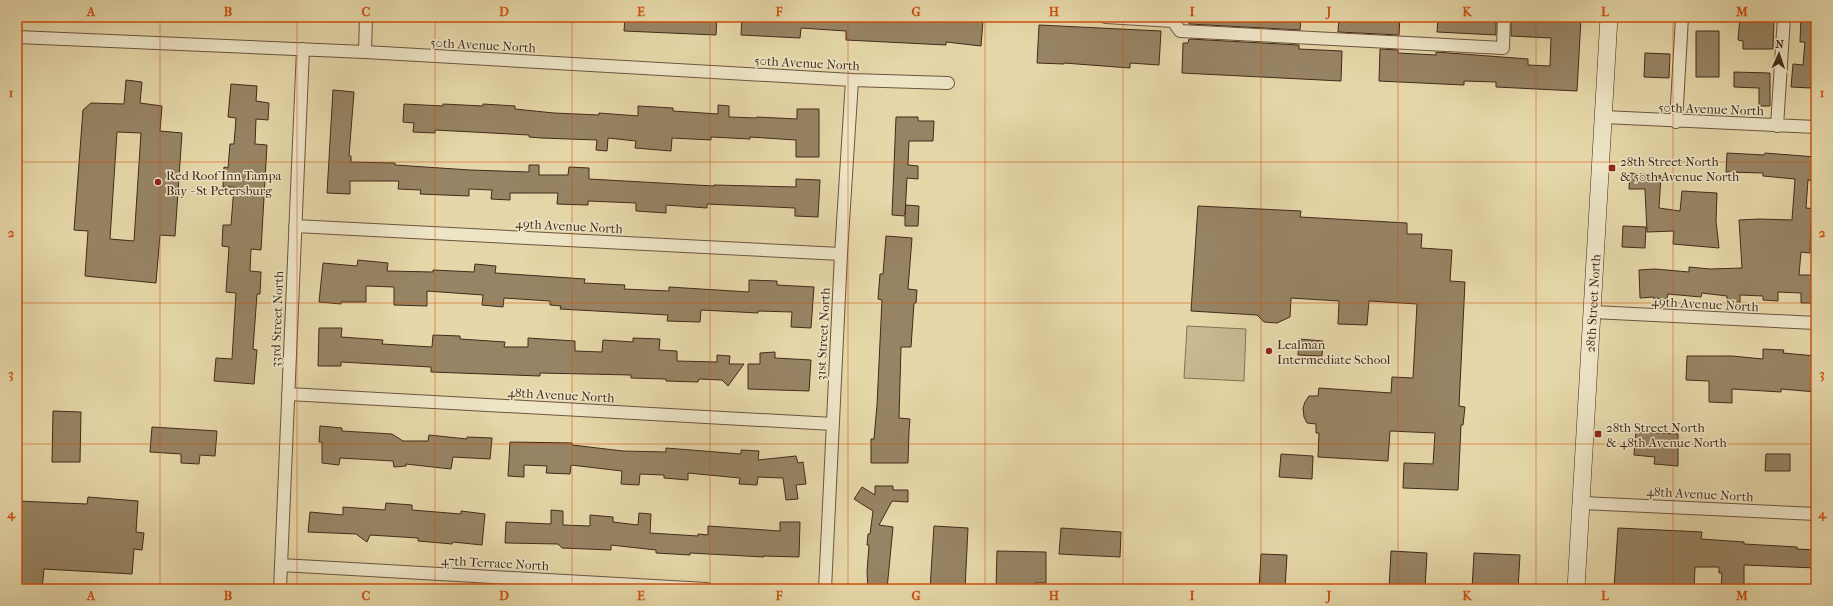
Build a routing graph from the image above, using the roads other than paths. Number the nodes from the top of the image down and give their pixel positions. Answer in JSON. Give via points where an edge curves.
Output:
{"nodes":[{"id":1,"x":366,"y":17,"type":"edge"},
{"id":2,"x":1106,"y":17,"type":"edge"},
{"id":3,"x":1504,"y":17,"type":"edge"},
{"id":4,"x":1609,"y":17,"type":"edge"},
{"id":5,"x":1682,"y":17,"type":"edge"},
{"id":6,"x":1784,"y":17,"type":"edge"},
{"id":7,"x":1173,"y":19,"type":"edge"},
{"id":8,"x":17,"y":37,"type":"edge"},
{"id":9,"x":303,"y":50,"type":"junction"},
{"id":10,"x":365,"y":52,"type":"junction"},
{"id":11,"x":852,"y":80,"type":"junction"},
{"id":12,"x":948,"y":83,"type":"dead end"},
{"id":13,"x":1604,"y":117,"type":"junction"},
{"id":14,"x":1676,"y":122,"type":"junction"},
{"id":15,"x":1778,"y":126,"type":"junction"},
{"id":16,"x":1816,"y":127,"type":"edge"},
{"id":17,"x":295,"y":226,"type":"junction"},
{"id":18,"x":841,"y":254,"type":"junction"},
{"id":19,"x":1593,"y":312,"type":"junction"},
{"id":20,"x":1816,"y":323,"type":"edge"},
{"id":21,"x":288,"y":394,"type":"junction"},
{"id":22,"x":833,"y":424,"type":"junction"},
{"id":23,"x":1582,"y":503,"type":"junction"},
{"id":24,"x":1816,"y":514,"type":"edge"},
{"id":25,"x":281,"y":565,"type":"junction"},
{"id":26,"x":280,"y":589,"type":"edge"},
{"id":27,"x":707,"y":589,"type":"edge"},
{"id":28,"x":826,"y":589,"type":"edge"},
{"id":29,"x":1576,"y":589,"type":"edge"}],
"edges":[{"from":1,"to":10,"type":"street"},
{"from":2,"to":7,"type":"street"},
{"from":3,"to":7,"type":"street","via":[[1503,48],[1180,31]]},
{"from":4,"to":13,"type":"street","name":"28th Street North"},
{"from":5,"to":14,"type":"street"},
{"from":6,"to":15,"type":"street"},
{"from":8,"to":9,"type":"street","name":"50th Avenue North"},
{"from":9,"to":10,"type":"street","name":"50th Avenue North"},
{"from":9,"to":17,"type":"street","name":"33rd Street North"},
{"from":10,"to":11,"type":"street","name":"50th Avenue North"},
{"from":11,"to":12,"type":"street","name":"50th Avenue North"},
{"from":11,"to":18,"type":"street","name":"31st Street North"},
{"from":13,"to":14,"type":"street","name":"50th Avenue North"},
{"from":13,"to":19,"type":"street","name":"28th Street North"},
{"from":14,"to":15,"type":"street","name":"50th Avenue North"},
{"from":15,"to":16,"type":"street","name":"50th Avenue North"},
{"from":17,"to":18,"type":"street","name":"49th Avenue North"},
{"from":17,"to":21,"type":"street","name":"33rd Street North"},
{"from":18,"to":22,"type":"street","name":"31st Street North"},
{"from":19,"to":20,"type":"street","name":"49th Avenue North"},
{"from":19,"to":23,"type":"street","name":"28th Street North"},
{"from":21,"to":22,"type":"street","name":"48th Avenue North"},
{"from":21,"to":25,"type":"street","name":"33rd Street North"},
{"from":22,"to":28,"type":"street","name":"31st Street North"},
{"from":23,"to":24,"type":"street","name":"48th Avenue North"},
{"from":23,"to":29,"type":"street","name":"28th Street North"},
{"from":25,"to":26,"type":"street","name":"33rd Street North"},
{"from":25,"to":27,"type":"street","name":"47th Terrace North"}]}
